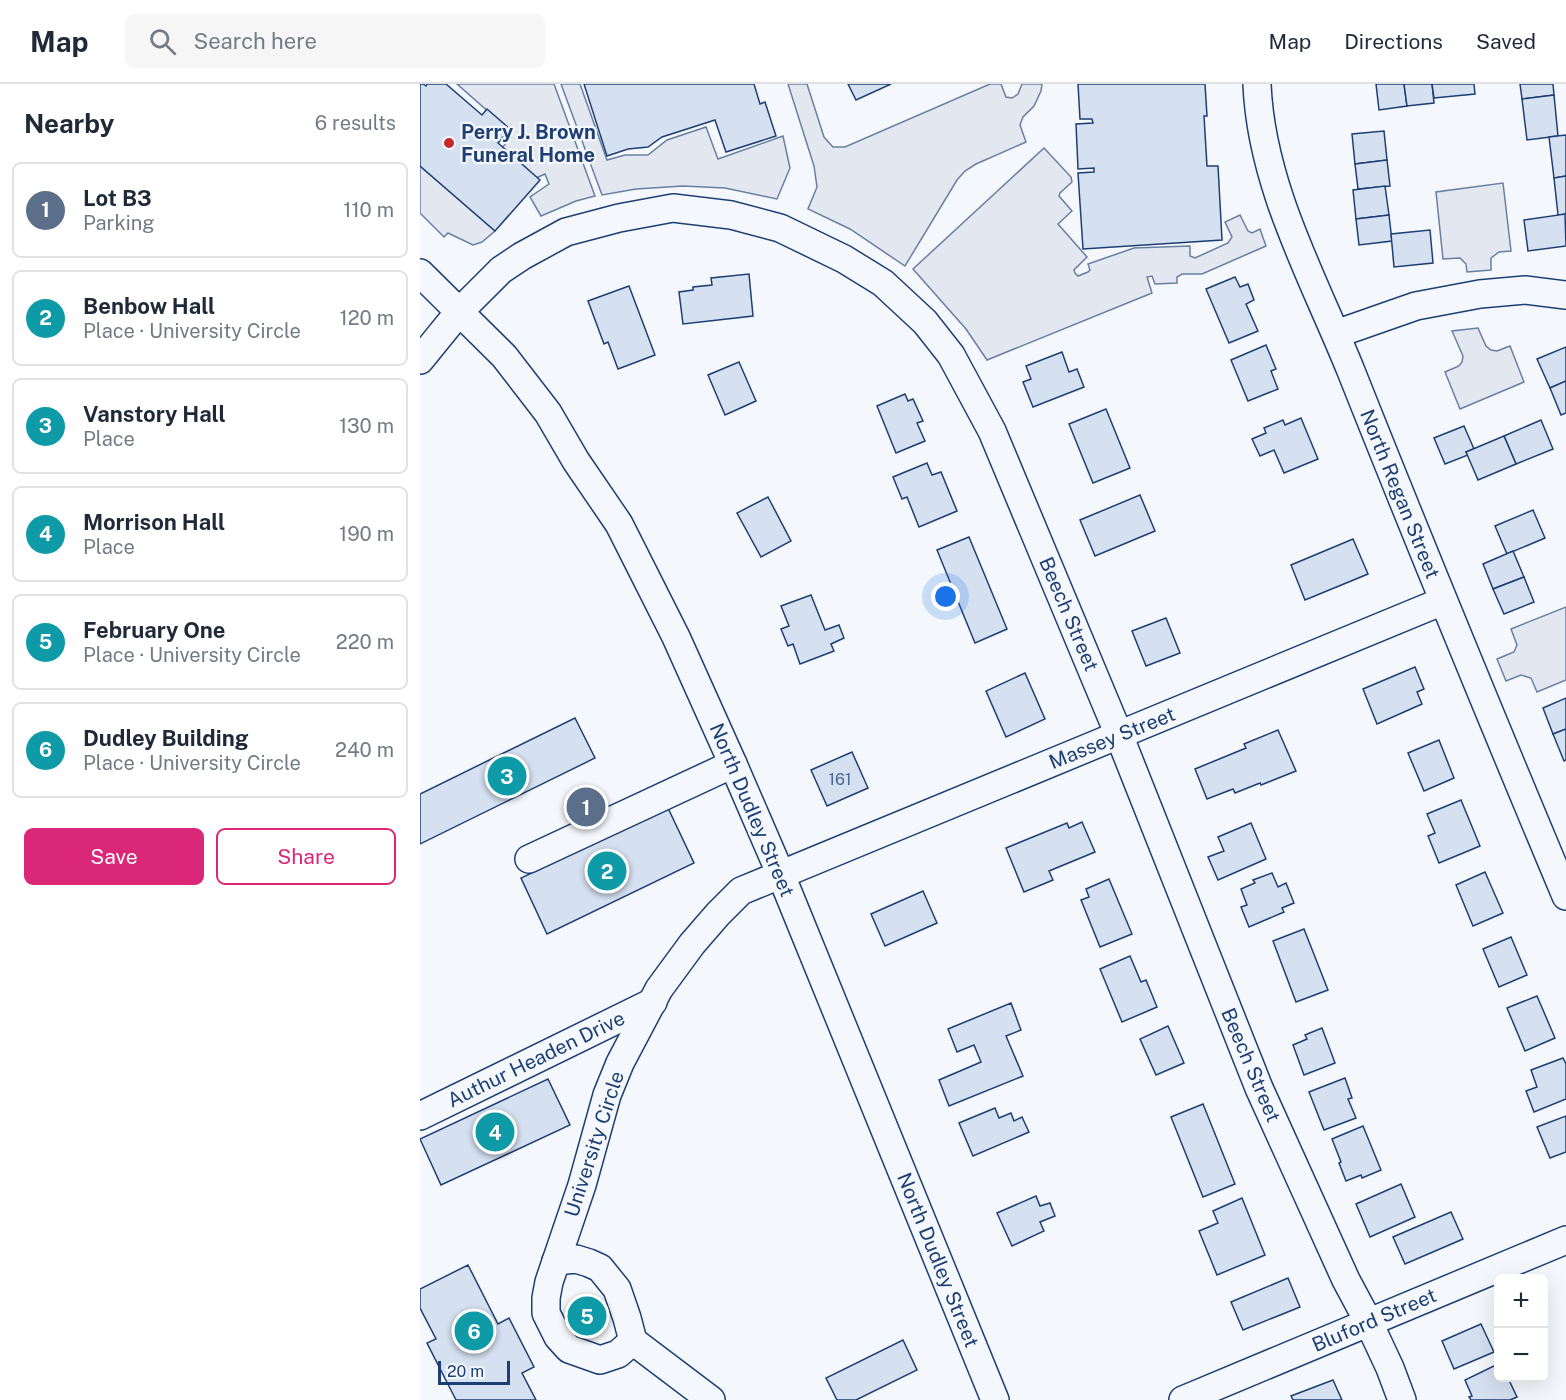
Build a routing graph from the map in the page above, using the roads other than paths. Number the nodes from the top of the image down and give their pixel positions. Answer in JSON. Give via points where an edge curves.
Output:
{"nodes":[{"id":1,"x":1257,"y":84,"type":"edge"},
{"id":2,"x":420,"y":273,"type":"edge"},
{"id":3,"x":1566,"y":295,"type":"edge"},
{"id":4,"x":459,"y":312,"type":"junction"},
{"id":5,"x":1336,"y":334,"type":"junction"},
{"id":6,"x":420,"y":360,"type":"edge"},
{"id":7,"x":1443,"y":601,"type":"junction"},
{"id":8,"x":1119,"y":735,"type":"junction"},
{"id":9,"x":733,"y":764,"type":"junction"},
{"id":10,"x":529,"y":859,"type":"dead end"},
{"id":11,"x":781,"y":875,"type":"junction"},
{"id":12,"x":1566,"y":896,"type":"edge"},
{"id":13,"x":653,"y":1002,"type":"junction"},
{"id":14,"x":420,"y":1116,"type":"edge"},
{"id":15,"x":1566,"y":1240,"type":"edge"},
{"id":16,"x":556,"y":1261,"type":"junction"},
{"id":17,"x":1369,"y":1323,"type":"junction"},
{"id":18,"x":633,"y":1341,"type":"junction"},
{"id":19,"x":711,"y":1400,"type":"edge"},
{"id":20,"x":995,"y":1400,"type":"edge"},
{"id":21,"x":1183,"y":1400,"type":"edge"},
{"id":22,"x":1402,"y":1400,"type":"edge"}],
"edges":[{"from":1,"to":5,"type":"street","name":"North Regan Street","via":[[1263,137],[1279,196]]},
{"from":2,"to":4,"type":"street","name":"North Dudley Street"},
{"from":3,"to":5,"type":"street","via":[[1525,290],[1480,294],[1416,306]]},
{"from":4,"to":6,"type":"street","name":"Beech Street"},
{"from":4,"to":8,"type":"street","name":"Beech Street","via":[[501,270],[566,232],[673,208],[731,215],[780,228],[883,283],[925,322],[951,355],[987,421]]},
{"from":4,"to":9,"type":"street","name":"North Dudley Street","via":[[504,356],[548,413],[619,524],[676,637]]},
{"from":5,"to":7,"type":"street","name":"North Regan Street"},
{"from":7,"to":8,"type":"street","name":"Massey Street"},
{"from":7,"to":12,"type":"street","name":"North Regan Street"},
{"from":8,"to":11,"type":"street","name":"Massey Street"},
{"from":8,"to":17,"type":"street","name":"Beech Street","via":[[1259,1088]]},
{"from":9,"to":10,"type":"street"},
{"from":9,"to":11,"type":"street","name":"North Dudley Street"},
{"from":11,"to":13,"type":"street","name":"University Circle","via":[[741,891],[692,944]]},
{"from":11,"to":20,"type":"street","name":"North Dudley Street"},
{"from":13,"to":14,"type":"street","name":"Authur Headen Drive"},
{"from":13,"to":16,"type":"street","name":"University Circle","via":[[607,1095]]},
{"from":15,"to":17,"type":"street","name":"Bluford Street"},
{"from":16,"to":18,"type":"street","via":[[576,1259],[600,1268],[616,1289]]},
{"from":16,"to":18,"type":"street","name":"University Circle","via":[[546,1313],[569,1349],[600,1360],[618,1354]]},
{"from":17,"to":21,"type":"street","name":"Bluford Street"},
{"from":17,"to":22,"type":"street","name":"Beech Street"},
{"from":18,"to":19,"type":"street"}]}
